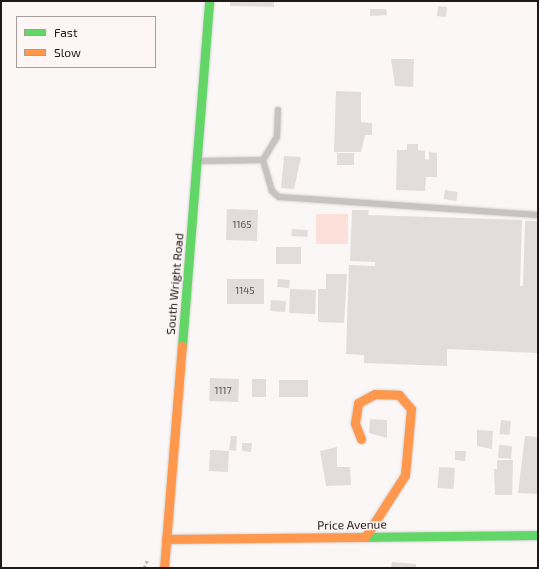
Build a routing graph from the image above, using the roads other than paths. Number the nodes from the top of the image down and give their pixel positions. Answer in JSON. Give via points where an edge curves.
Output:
{"nodes":[{"id":1,"x":209,"y":1,"type":"edge"},
{"id":2,"x":278,"y":110,"type":"dead end"},
{"id":3,"x":263,"y":160,"type":"junction"},
{"id":4,"x":197,"y":161,"type":"junction"},
{"id":5,"x":538,"y":215,"type":"edge"},
{"id":6,"x":361,"y":439,"type":"dead end"},
{"id":7,"x":538,"y":535,"type":"edge"},
{"id":8,"x":365,"y":536,"type":"junction"},
{"id":9,"x":166,"y":539,"type":"junction"},
{"id":10,"x":164,"y":568,"type":"edge"}],
"edges":[{"from":1,"to":4,"type":"street","name":"South Wright Road"},
{"from":2,"to":3,"type":"lane","via":[[277,137]]},
{"from":3,"to":4,"type":"lane"},
{"from":3,"to":5,"type":"lane","via":[[272,191],[278,197]]},
{"from":4,"to":9,"type":"street","name":"South Wright Road"},
{"from":6,"to":8,"type":"street","via":[[355,423],[358,403],[375,394],[399,396],[411,409],[405,475]]},
{"from":7,"to":8,"type":"street","name":"Price Avenue"},
{"from":8,"to":9,"type":"street","name":"Price Avenue"},
{"from":9,"to":10,"type":"street","name":"South Wright Road"}]}
